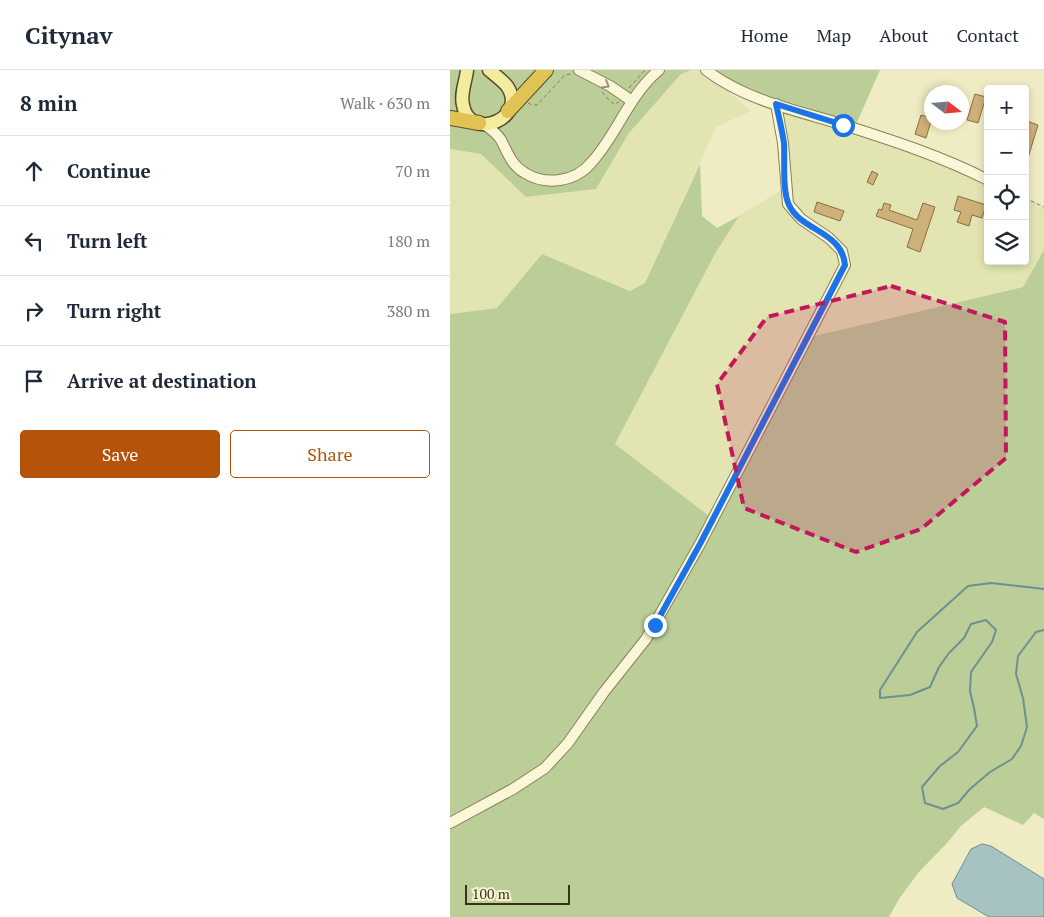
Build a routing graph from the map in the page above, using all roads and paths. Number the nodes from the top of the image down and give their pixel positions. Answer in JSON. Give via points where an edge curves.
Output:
{"nodes":[{"id":1,"x":467,"y":70,"type":"edge"},
{"id":2,"x":489,"y":70,"type":"edge"},
{"id":3,"x":546,"y":70,"type":"edge"},
{"id":4,"x":645,"y":70,"type":"edge"},
{"id":5,"x":659,"y":70,"type":"edge"},
{"id":6,"x":706,"y":70,"type":"edge"},
{"id":7,"x":576,"y":73,"type":"edge"},
{"id":8,"x":599,"y":89,"type":"dead end"},
{"id":9,"x":522,"y":97,"type":"junction"},
{"id":10,"x":628,"y":98,"type":"junction"},
{"id":11,"x":776,"y":104,"type":"junction"},
{"id":12,"x":506,"y":114,"type":"junction"},
{"id":13,"x":450,"y":118,"type":"edge"},
{"id":14,"x":481,"y":124,"type":"junction"},
{"id":15,"x":501,"y":140,"type":"junction"},
{"id":16,"x":984,"y":178,"type":"edge"},
{"id":17,"x":1029,"y":200,"type":"edge"},
{"id":18,"x":1044,"y":207,"type":"edge"},
{"id":19,"x":450,"y":823,"type":"edge"}],
"edges":[{"from":1,"to":14,"type":"main road","via":[[462,104],[470,118]]},
{"from":2,"to":12,"type":"main road","via":[[509,90],[511,101]]},
{"from":3,"to":9,"type":"highway"},
{"from":4,"to":10,"type":"path"},
{"from":5,"to":10,"type":"street"},
{"from":6,"to":11,"type":"street","via":[[735,88]]},
{"from":7,"to":9,"type":"path","via":[[564,76],[537,105],[532,106]]},
{"from":7,"to":10,"type":"street","one_way":true},
{"from":8,"to":10,"type":"path","via":[[614,104]]},
{"from":9,"to":12,"type":"highway"},
{"from":10,"to":15,"type":"street","via":[[591,163],[575,176],[544,180],[524,173],[509,159]]},
{"from":11,"to":16,"type":"street","via":[[906,146]]},
{"from":11,"to":19,"type":"street","via":[[784,143],[788,204],[801,219],[842,251],[845,265],[700,544],[646,639],[568,743],[545,768]]},
{"from":12,"to":14,"type":"main road","via":[[494,123]]},
{"from":12,"to":15,"type":"street"},
{"from":13,"to":14,"type":"highway"},
{"from":14,"to":15,"type":"street"},
{"from":17,"to":18,"type":"path"}]}
